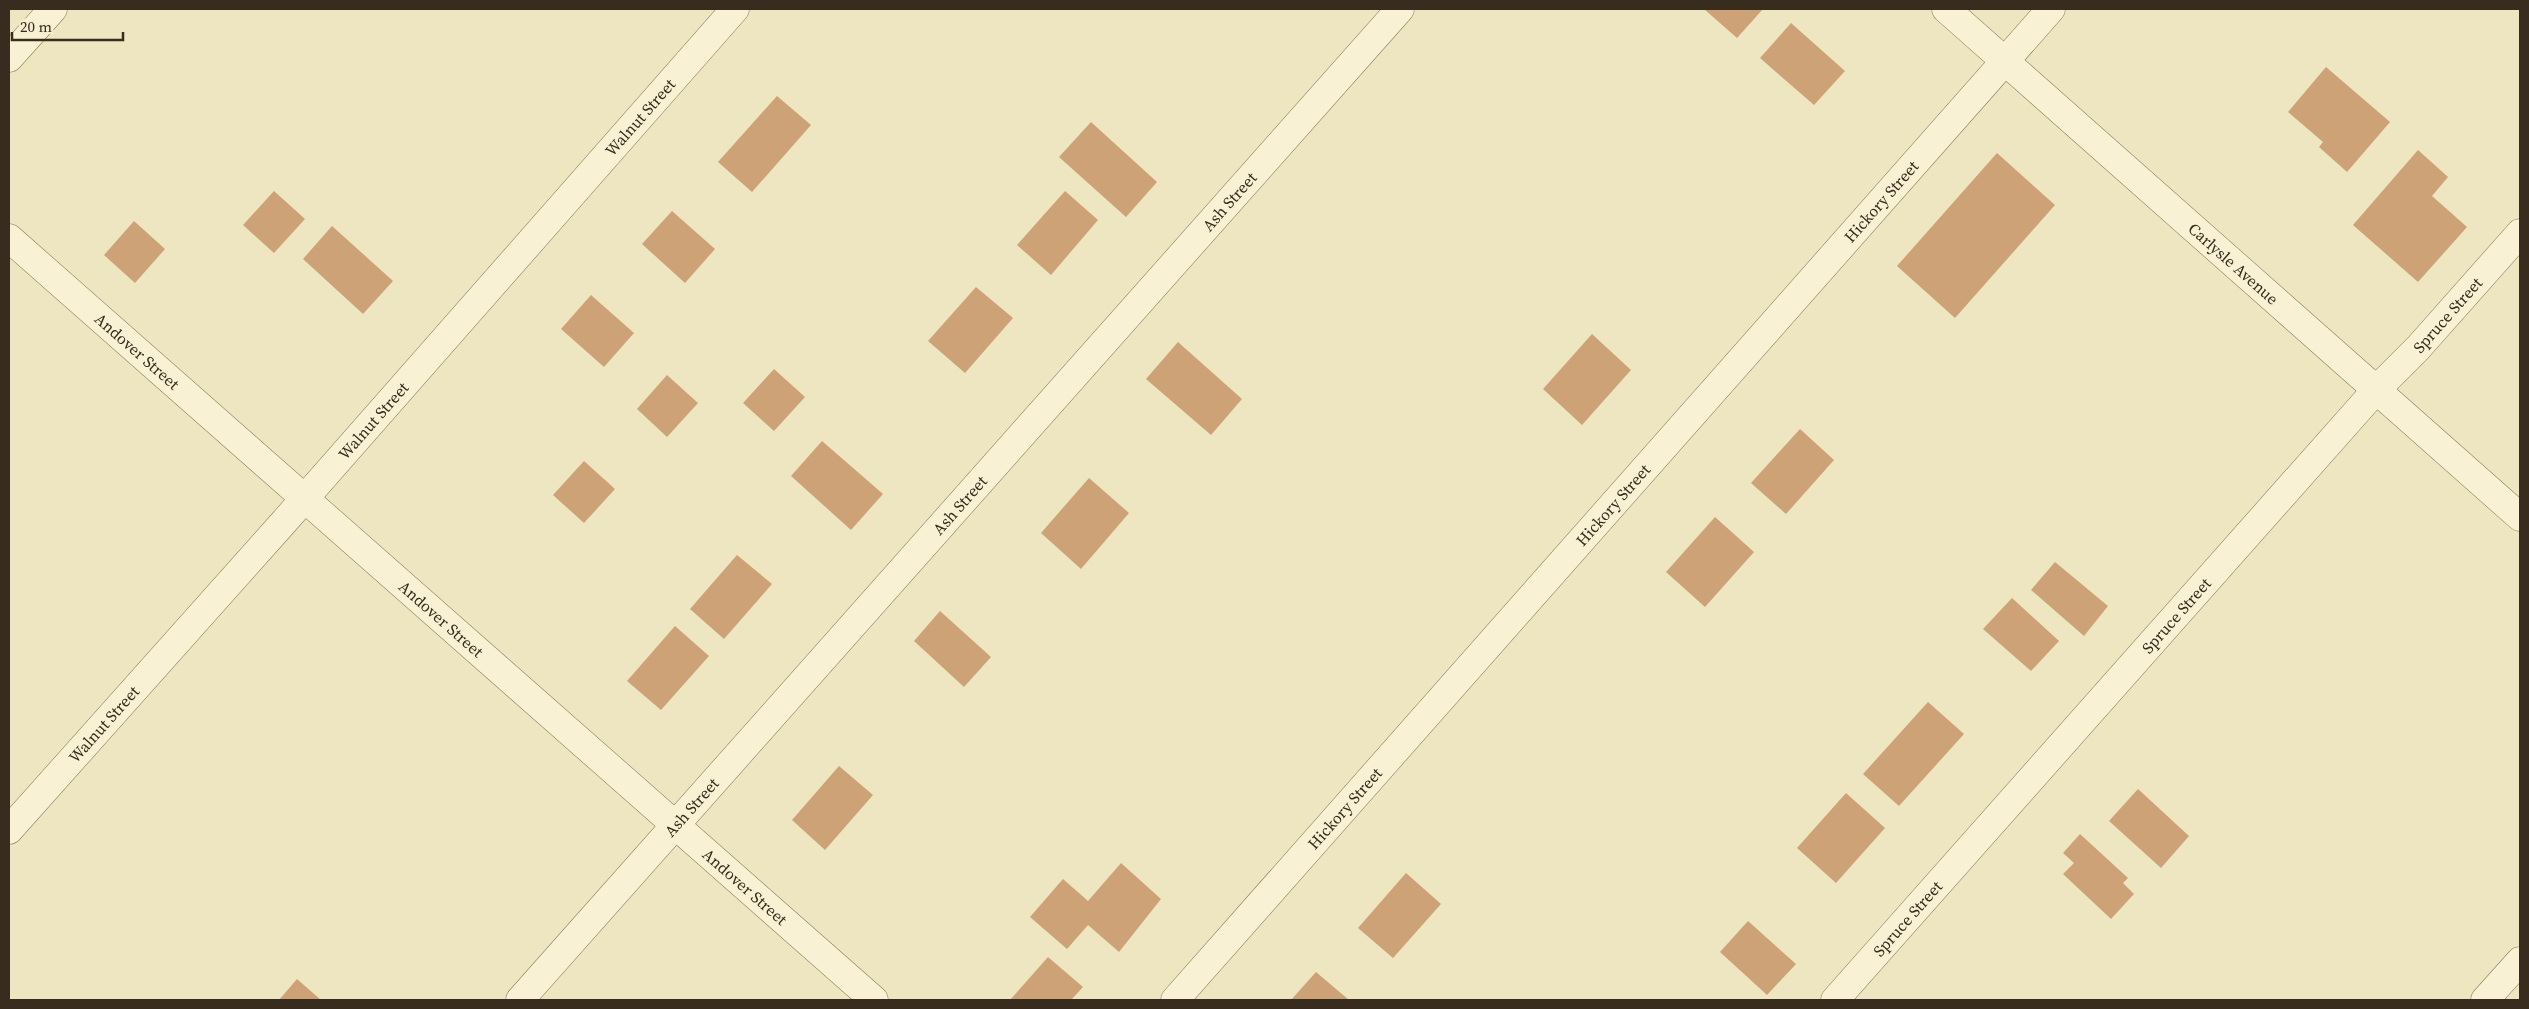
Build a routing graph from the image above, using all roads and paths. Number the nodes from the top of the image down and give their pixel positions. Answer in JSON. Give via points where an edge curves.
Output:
{"nodes":[{"id":1,"x":53,"y":9,"type":"edge"},
{"id":2,"x":735,"y":9,"type":"edge"},
{"id":3,"x":1400,"y":9,"type":"edge"},
{"id":4,"x":1946,"y":9,"type":"edge"},
{"id":5,"x":2051,"y":9,"type":"edge"},
{"id":6,"x":9,"y":58,"type":"edge"},
{"id":7,"x":2005,"y":61,"type":"junction"},
{"id":8,"x":2520,"y":233,"type":"edge"},
{"id":9,"x":9,"y":238,"type":"edge"},
{"id":10,"x":2376,"y":390,"type":"junction"},
{"id":11,"x":305,"y":498,"type":"junction"},
{"id":12,"x":2520,"y":517,"type":"edge"},
{"id":13,"x":676,"y":824,"type":"junction"},
{"id":14,"x":9,"y":830,"type":"edge"},
{"id":15,"x":2520,"y":961,"type":"edge"},
{"id":16,"x":520,"y":1000,"type":"edge"},
{"id":17,"x":874,"y":1000,"type":"edge"},
{"id":18,"x":1174,"y":1000,"type":"edge"},
{"id":19,"x":1835,"y":1000,"type":"edge"},
{"id":20,"x":2485,"y":1000,"type":"edge"}],
"edges":[{"from":1,"to":6,"type":"street"},
{"from":2,"to":11,"type":"street","name":"Walnut Street"},
{"from":3,"to":13,"type":"street","name":"Ash Street"},
{"from":4,"to":7,"type":"street","name":"Carlysle Avenue"},
{"from":5,"to":7,"type":"street","name":"Hickory Street"},
{"from":7,"to":10,"type":"street","name":"Carlysle Avenue"},
{"from":7,"to":18,"type":"street","name":"Hickory Street"},
{"from":8,"to":10,"type":"street","name":"Spruce Street","via":[[2418,348]]},
{"from":9,"to":11,"type":"street","name":"Andover Street"},
{"from":10,"to":12,"type":"street","name":"Carlysle Avenue"},
{"from":10,"to":19,"type":"street","name":"Spruce Street"},
{"from":11,"to":13,"type":"street","name":"Andover Street"},
{"from":11,"to":14,"type":"street","name":"Walnut Street"},
{"from":13,"to":16,"type":"street","name":"Ash Street"},
{"from":13,"to":17,"type":"street","name":"Andover Street"},
{"from":15,"to":20,"type":"street"}]}
